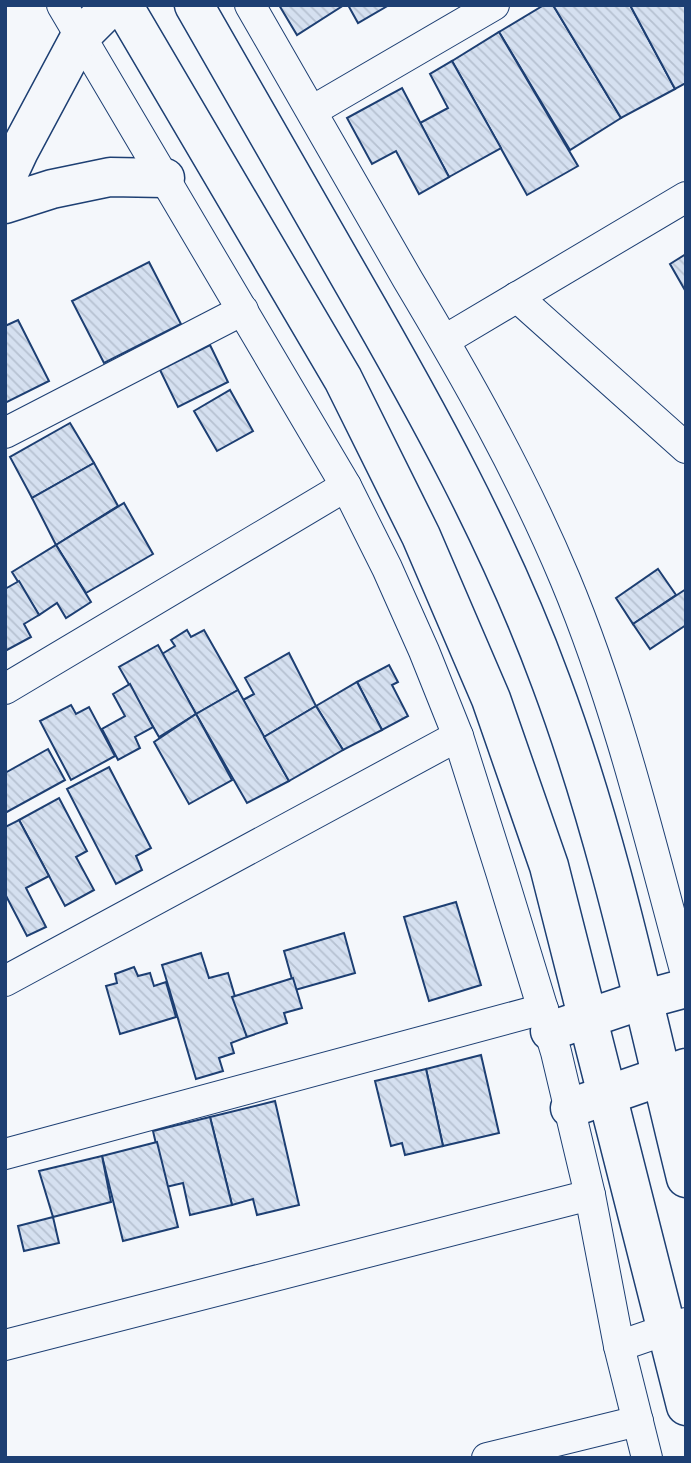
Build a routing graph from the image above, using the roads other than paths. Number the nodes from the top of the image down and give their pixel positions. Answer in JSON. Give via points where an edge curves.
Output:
{"nodes":[{"id":1,"x":112,"y":5,"type":"edge"},
{"id":2,"x":123,"y":5,"type":"edge"},
{"id":3,"x":194,"y":5,"type":"edge"},
{"id":4,"x":250,"y":5,"type":"edge"},
{"id":5,"x":494,"y":5,"type":"edge"},
{"id":6,"x":71,"y":21,"type":"edge"},
{"id":7,"x":312,"y":111,"type":"junction"},
{"id":8,"x":165,"y":178,"type":"junction"},
{"id":9,"x":5,"y":181,"type":"edge"},
{"id":10,"x":686,"y":197,"type":"edge"},
{"id":11,"x":5,"y":204,"type":"edge"},
{"id":12,"x":517,"y":297,"type":"junction"},
{"id":13,"x":243,"y":310,"type":"junction"},
{"id":14,"x":445,"y":340,"type":"junction"},
{"id":15,"x":5,"y":433,"type":"edge"},
{"id":16,"x":686,"y":448,"type":"edge"},
{"id":17,"x":346,"y":486,"type":"junction"},
{"id":18,"x":5,"y":689,"type":"edge"},
{"id":19,"x":458,"y":736,"type":"junction"},
{"id":20,"x":686,"y":974,"type":"edge"},
{"id":21,"x":5,"y":981,"type":"edge"},
{"id":22,"x":686,"y":988,"type":"edge"},
{"id":23,"x":642,"y":1000,"type":"junction"},
{"id":24,"x":587,"y":1018,"type":"junction"},
{"id":25,"x":547,"y":1020,"type":"junction"},
{"id":26,"x":673,"y":1073,"type":"edge"},
{"id":27,"x":607,"y":1097,"type":"junction"},
{"id":28,"x":569,"y":1108,"type":"junction"},
{"id":29,"x":5,"y":1154,"type":"edge"},
{"id":30,"x":686,"y":1178,"type":"edge"},
{"id":31,"x":590,"y":1195,"type":"junction"},
{"id":32,"x":676,"y":1327,"type":"edge"},
{"id":33,"x":5,"y":1345,"type":"edge"},
{"id":34,"x":619,"y":1346,"type":"junction"},
{"id":35,"x":686,"y":1406,"type":"edge"},
{"id":36,"x":638,"y":1421,"type":"junction"},
{"id":37,"x":487,"y":1458,"type":"edge"},
{"id":38,"x":647,"y":1458,"type":"edge"}],
"edges":[{"from":1,"to":6,"type":"main road"},
{"from":2,"to":24,"type":"main road","via":[[342,379],[421,536],[521,782],[549,866]]},
{"from":3,"to":23,"type":"main road","via":[[441,438],[487,528],[551,680],[580,764],[606,849]]},
{"from":4,"to":7,"type":"street"},
{"from":5,"to":7,"type":"street"},
{"from":6,"to":8,"type":"street"},
{"from":6,"to":9,"type":"main road"},
{"from":7,"to":14,"type":"street"},
{"from":8,"to":11,"type":"main road","via":[[110,177]]},
{"from":8,"to":13,"type":"street"},
{"from":10,"to":12,"type":"street"},
{"from":12,"to":14,"type":"street"},
{"from":12,"to":16,"type":"street"},
{"from":13,"to":15,"type":"street"},
{"from":13,"to":17,"type":"street"},
{"from":14,"to":20,"type":"street","via":[[530,499],[575,605],[625,751]]},
{"from":17,"to":18,"type":"street"},
{"from":17,"to":19,"type":"street"},
{"from":19,"to":21,"type":"street"},
{"from":19,"to":25,"type":"street"},
{"from":22,"to":23,"type":"main road"},
{"from":23,"to":24,"type":"main road"},
{"from":23,"to":26,"type":"main road"},
{"from":24,"to":25,"type":"main road"},
{"from":24,"to":27,"type":"main road"},
{"from":25,"to":28,"type":"street"},
{"from":25,"to":29,"type":"street"},
{"from":26,"to":27,"type":"main road"},
{"from":26,"to":30,"type":"main road"},
{"from":27,"to":28,"type":"main road"},
{"from":27,"to":32,"type":"main road"},
{"from":28,"to":31,"type":"street"},
{"from":31,"to":33,"type":"street"},
{"from":31,"to":34,"type":"street"},
{"from":32,"to":34,"type":"street"},
{"from":32,"to":35,"type":"main road"},
{"from":34,"to":36,"type":"street"},
{"from":36,"to":37,"type":"street"},
{"from":36,"to":38,"type":"street"}]}
